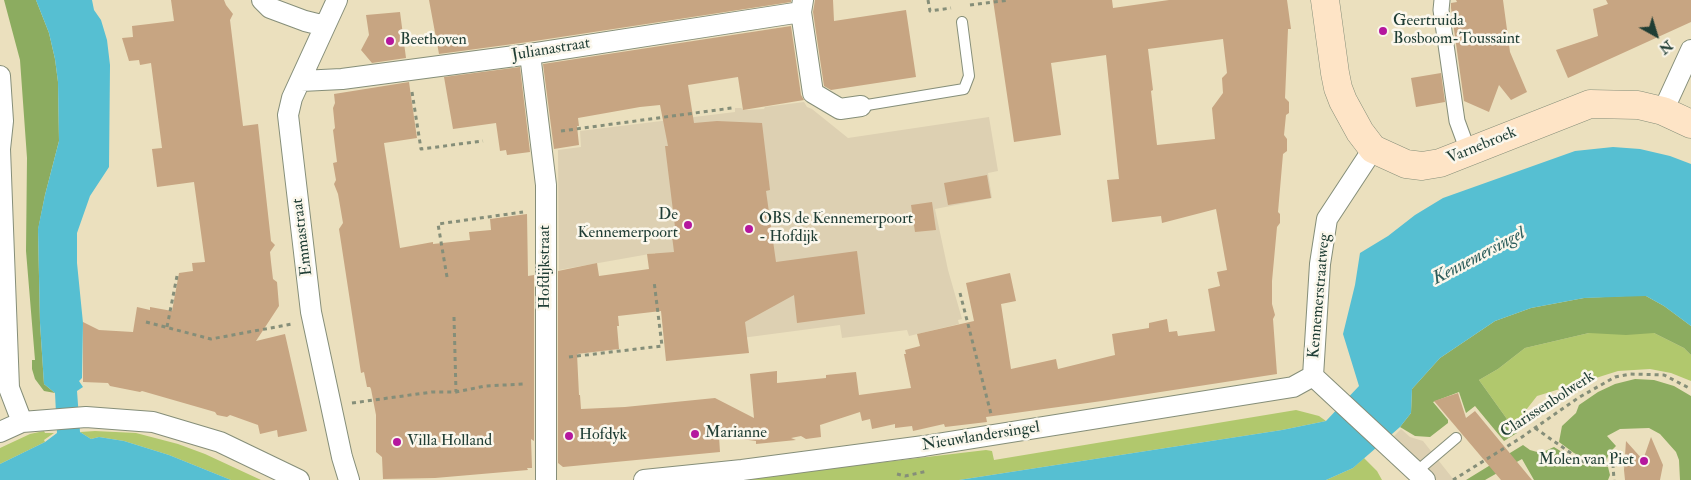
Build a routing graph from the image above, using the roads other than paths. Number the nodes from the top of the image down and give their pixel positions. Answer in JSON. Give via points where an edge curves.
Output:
{"nodes":[{"id":1,"x":262,"y":0,"type":"edge"},
{"id":2,"x":337,"y":0,"type":"edge"},
{"id":3,"x":1326,"y":0,"type":"edge"},
{"id":4,"x":1442,"y":0,"type":"edge"},
{"id":5,"x":802,"y":6,"type":"edge"},
{"id":6,"x":962,"y":22,"type":"dead end"},
{"id":7,"x":325,"y":26,"type":"junction"},
{"id":8,"x":1691,"y":50,"type":"edge"},
{"id":9,"x":530,"y":54,"type":"junction"},
{"id":10,"x":0,"y":76,"type":"edge"},
{"id":11,"x":301,"y":81,"type":"junction"},
{"id":12,"x":861,"y":106,"type":"joint"},
{"id":13,"x":1663,"y":111,"type":"junction"},
{"id":14,"x":1691,"y":124,"type":"edge"},
{"id":15,"x":1373,"y":149,"type":"junction"},
{"id":16,"x":1468,"y":151,"type":"junction"},
{"id":17,"x":1313,"y":376,"type":"junction"},
{"id":18,"x":31,"y":421,"type":"junction"},
{"id":19,"x":0,"y":432,"type":"edge"},
{"id":20,"x":1456,"y":438,"type":"dead end"},
{"id":21,"x":1416,"y":477,"type":"edge"},
{"id":22,"x":299,"y":480,"type":"edge"},
{"id":23,"x":349,"y":480,"type":"edge"},
{"id":24,"x":546,"y":480,"type":"edge"},
{"id":25,"x":644,"y":480,"type":"edge"}],
"edges":[{"from":1,"to":7,"type":"street","via":[[270,8]]},
{"from":2,"to":7,"type":"street","name":"Emmastraat"},
{"from":3,"to":15,"type":"main road","via":[[1338,88],[1360,132]]},
{"from":4,"to":16,"type":"street","via":[[1457,121]]},
{"from":5,"to":9,"type":"street","name":"Julianastraat"},
{"from":5,"to":12,"type":"street","via":[[813,93],[840,109]]},
{"from":6,"to":12,"type":"lane","via":[[969,76],[964,89]]},
{"from":7,"to":11,"type":"street","name":"Emmastraat"},
{"from":8,"to":13,"type":"street"},
{"from":9,"to":11,"type":"street","name":"Julianastraat","via":[[342,79]]},
{"from":9,"to":24,"type":"street","name":"Hofdijkstraat","via":[[546,185]]},
{"from":10,"to":18,"type":"street","via":[[9,388]]},
{"from":11,"to":23,"type":"street","name":"Emmastraat","via":[[288,115],[311,312]]},
{"from":13,"to":14,"type":"main road"},
{"from":13,"to":16,"type":"main road","name":"Varnebroek","via":[[1638,105],[1590,104]]},
{"from":15,"to":16,"type":"main road","name":"Varnebroek","via":[[1406,164],[1422,166],[1440,163]]},
{"from":15,"to":17,"type":"street","name":"Kennemerstraatweg","via":[[1327,219],[1320,264]]},
{"from":17,"to":21,"type":"street"},
{"from":17,"to":25,"type":"street","name":"Nieuwlandersingel","via":[[1293,387],[924,446]]},
{"from":18,"to":19,"type":"street"},
{"from":18,"to":22,"type":"street","via":[[86,417],[153,422],[220,442]]},
{"from":20,"to":21,"type":"lane"}]}
